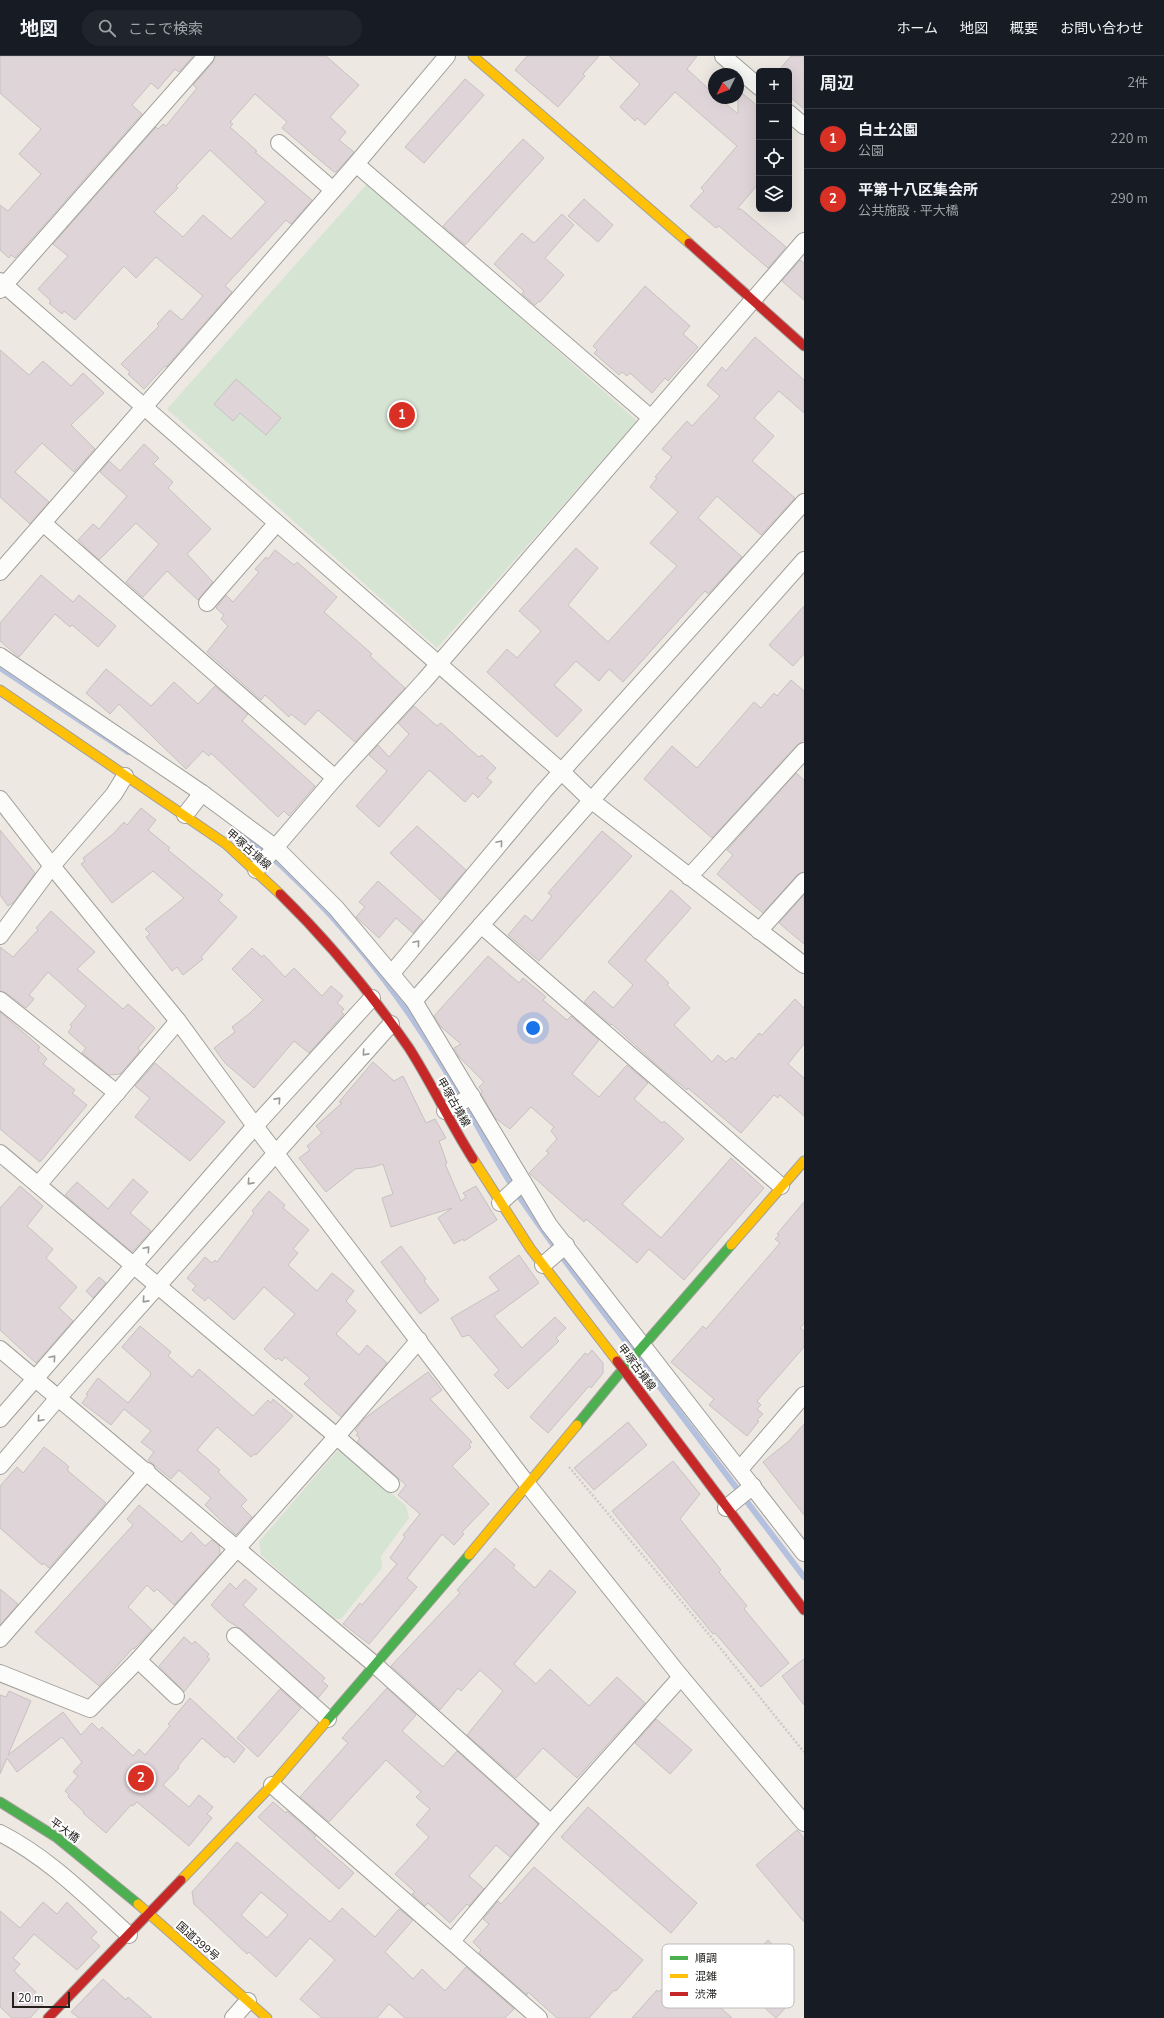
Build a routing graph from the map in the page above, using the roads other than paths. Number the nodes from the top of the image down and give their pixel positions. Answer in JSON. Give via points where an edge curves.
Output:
{"nodes":[{"id":1,"x":206,"y":56,"type":"edge"},
{"id":2,"x":447,"y":56,"type":"edge"},
{"id":3,"x":472,"y":56,"type":"edge"},
{"id":4,"x":723,"y":56,"type":"edge"},
{"id":5,"x":756,"y":84,"type":"edge"},
{"id":6,"x":792,"y":116,"type":"edge"},
{"id":7,"x":804,"y":126,"type":"edge"},
{"id":8,"x":279,"y":143,"type":"dead end"},
{"id":9,"x":356,"y":164,"type":"junction"},
{"id":10,"x":333,"y":190,"type":"junction"},
{"id":11,"x":804,"y":241,"type":"edge"},
{"id":12,"x":1,"y":285,"type":"edge"},
{"id":13,"x":753,"y":300,"type":"junction"},
{"id":14,"x":804,"y":346,"type":"edge"},
{"id":15,"x":145,"y":406,"type":"junction"},
{"id":16,"x":651,"y":418,"type":"junction"},
{"id":17,"x":804,"y":502,"type":"edge"},
{"id":18,"x":44,"y":523,"type":"junction"},
{"id":19,"x":276,"y":524,"type":"junction"},
{"id":20,"x":804,"y":560,"type":"edge"},
{"id":21,"x":0,"y":572,"type":"edge"},
{"id":22,"x":207,"y":603,"type":"dead end"},
{"id":23,"x":0,"y":656,"type":"edge"},
{"id":24,"x":438,"y":664,"type":"junction"},
{"id":25,"x":0,"y":690,"type":"edge"},
{"id":26,"x":804,"y":751,"type":"edge"},
{"id":27,"x":561,"y":771,"type":"junction"},
{"id":28,"x":125,"y":776,"type":"junction"},
{"id":29,"x":335,"y":778,"type":"junction"},
{"id":30,"x":0,"y":799,"type":"edge"},
{"id":31,"x":592,"y":801,"type":"junction"},
{"id":32,"x":194,"y":803,"type":"junction"},
{"id":33,"x":267,"y":858,"type":"junction"},
{"id":34,"x":52,"y":866,"type":"junction"},
{"id":35,"x":689,"y":877,"type":"junction"},
{"id":36,"x":804,"y":881,"type":"edge"},
{"id":37,"x":481,"y":925,"type":"junction"},
{"id":38,"x":759,"y":931,"type":"junction"},
{"id":39,"x":0,"y":936,"type":"edge"},
{"id":40,"x":802,"y":958,"type":"edge"},
{"id":41,"x":392,"y":973,"type":"junction"},
{"id":42,"x":372,"y":998,"type":"junction"},
{"id":43,"x":0,"y":1000,"type":"edge"},
{"id":44,"x":414,"y":1001,"type":"junction"},
{"id":45,"x":178,"y":1021,"type":"junction"},
{"id":46,"x":391,"y":1024,"type":"junction"},
{"id":47,"x":116,"y":1093,"type":"junction"},
{"id":48,"x":472,"y":1096,"type":"junction"},
{"id":49,"x":445,"y":1111,"type":"junction"},
{"id":50,"x":255,"y":1126,"type":"junction"},
{"id":51,"x":0,"y":1153,"type":"edge"},
{"id":52,"x":276,"y":1153,"type":"junction"},
{"id":53,"x":804,"y":1161,"type":"edge"},
{"id":54,"x":523,"y":1182,"type":"junction"},
{"id":55,"x":38,"y":1185,"type":"junction"},
{"id":56,"x":781,"y":1186,"type":"junction"},
{"id":57,"x":500,"y":1203,"type":"junction"},
{"id":58,"x":566,"y":1245,"type":"junction"},
{"id":59,"x":543,"y":1265,"type":"junction"},
{"id":60,"x":133,"y":1266,"type":"junction"},
{"id":61,"x":158,"y":1286,"type":"junction"},
{"id":62,"x":419,"y":1340,"type":"junction"},
{"id":63,"x":642,"y":1347,"type":"junction"},
{"id":64,"x":0,"y":1349,"type":"edge"},
{"id":65,"x":623,"y":1369,"type":"junction"},
{"id":66,"x":35,"y":1379,"type":"junction"},
{"id":67,"x":804,"y":1395,"type":"edge"},
{"id":68,"x":58,"y":1398,"type":"junction"},
{"id":69,"x":0,"y":1419,"type":"edge"},
{"id":70,"x":337,"y":1436,"type":"junction"},
{"id":71,"x":0,"y":1466,"type":"edge"},
{"id":72,"x":740,"y":1469,"type":"junction"},
{"id":73,"x":147,"y":1471,"type":"junction"},
{"id":74,"x":391,"y":1484,"type":"dead end"},
{"id":75,"x":528,"y":1485,"type":"junction"},
{"id":76,"x":740,"y":1496,"type":"junction"},
{"id":77,"x":237,"y":1548,"type":"junction"},
{"id":78,"x":804,"y":1553,"type":"edge"},
{"id":79,"x":804,"y":1610,"type":"edge"},
{"id":80,"x":235,"y":1636,"type":"dead end"},
{"id":81,"x":0,"y":1639,"type":"edge"},
{"id":82,"x":138,"y":1660,"type":"junction"},
{"id":83,"x":374,"y":1664,"type":"junction"},
{"id":84,"x":0,"y":1673,"type":"edge"},
{"id":85,"x":681,"y":1677,"type":"junction"},
{"id":86,"x":176,"y":1696,"type":"dead end"},
{"id":87,"x":328,"y":1719,"type":"junction"},
{"id":88,"x":272,"y":1785,"type":"junction"},
{"id":89,"x":0,"y":1802,"type":"edge"},
{"id":90,"x":552,"y":1823,"type":"junction"},
{"id":91,"x":804,"y":1823,"type":"edge"},
{"id":92,"x":0,"y":1833,"type":"edge"},
{"id":93,"x":113,"y":1882,"type":"joint"},
{"id":94,"x":148,"y":1913,"type":"junction"},
{"id":95,"x":129,"y":1935,"type":"junction"},
{"id":96,"x":452,"y":1941,"type":"junction"},
{"id":97,"x":248,"y":2001,"type":"junction"},
{"id":98,"x":48,"y":2018,"type":"edge"},
{"id":99,"x":233,"y":2018,"type":"edge"},
{"id":100,"x":267,"y":2018,"type":"edge"},
{"id":101,"x":539,"y":2018,"type":"edge"}],
"edges":[{"from":1,"to":12,"type":"street"},
{"from":2,"to":9,"type":"street"},
{"from":3,"to":13,"type":"main road"},
{"from":4,"to":5,"type":"street"},
{"from":6,"to":7,"type":"street"},
{"from":8,"to":10,"type":"street"},
{"from":9,"to":10,"type":"street"},
{"from":9,"to":16,"type":"street"},
{"from":10,"to":15,"type":"street"},
{"from":11,"to":13,"type":"street"},
{"from":12,"to":15,"type":"street"},
{"from":13,"to":14,"type":"main road"},
{"from":13,"to":16,"type":"street"},
{"from":15,"to":18,"type":"street"},
{"from":15,"to":19,"type":"street"},
{"from":16,"to":24,"type":"street"},
{"from":17,"to":27,"type":"street"},
{"from":18,"to":21,"type":"street"},
{"from":18,"to":29,"type":"street"},
{"from":19,"to":22,"type":"street"},
{"from":19,"to":24,"type":"street"},
{"from":20,"to":31,"type":"street"},
{"from":23,"to":32,"type":"street"},
{"from":24,"to":27,"type":"street"},
{"from":24,"to":29,"type":"street"},
{"from":25,"to":28,"type":"main road","name":"甲塚古墳線"},
{"from":26,"to":35,"type":"street"},
{"from":27,"to":31,"type":"street"},
{"from":41,"to":27,"type":"street","one_way":true},
{"from":28,"to":32,"type":"main road","name":"甲塚古墳線"},
{"from":28,"to":34,"type":"street","via":[[114,794]]},
{"from":29,"to":33,"type":"street"},
{"from":30,"to":34,"type":"street"},
{"from":31,"to":35,"type":"street"},
{"from":31,"to":37,"type":"street"},
{"from":32,"to":33,"type":"street"},
{"from":32,"to":33,"type":"main road","name":"甲塚古墳線","via":[[226,844]]},
{"from":33,"to":41,"type":"street","via":[[336,908]]},
{"from":33,"to":42,"type":"main road","name":"甲塚古墳線"},
{"from":34,"to":39,"type":"street"},
{"from":34,"to":45,"type":"street"},
{"from":35,"to":38,"type":"street"},
{"from":36,"to":38,"type":"street"},
{"from":37,"to":44,"type":"street"},
{"from":37,"to":56,"type":"street"},
{"from":38,"to":40,"type":"street"},
{"from":41,"to":44,"type":"street"},
{"from":42,"to":46,"type":"main road","name":"甲塚古墳線"},
{"from":50,"to":42,"type":"street","one_way":true},
{"from":43,"to":47,"type":"street"},
{"from":44,"to":48,"type":"street"},
{"from":45,"to":47,"type":"street"},
{"from":45,"to":50,"type":"street"},
{"from":46,"to":49,"type":"main road","name":"甲塚古墳線","via":[[409,1049]]},
{"from":46,"to":52,"type":"street","one_way":true},
{"from":47,"to":55,"type":"street"},
{"from":48,"to":49,"type":"street"},
{"from":48,"to":54,"type":"street"},
{"from":49,"to":57,"type":"main road","name":"甲塚古墳線"},
{"from":50,"to":52,"type":"street"},
{"from":60,"to":50,"type":"street","one_way":true},
{"from":51,"to":55,"type":"street"},
{"from":52,"to":61,"type":"street","one_way":true},
{"from":52,"to":62,"type":"street"},
{"from":53,"to":56,"type":"main road"},
{"from":54,"to":57,"type":"street"},
{"from":54,"to":58,"type":"street","via":[[549,1225]]},
{"from":55,"to":60,"type":"street"},
{"from":56,"to":63,"type":"main road"},
{"from":57,"to":59,"type":"main road","name":"甲塚古墳線"},
{"from":58,"to":59,"type":"street"},
{"from":58,"to":63,"type":"street"},
{"from":59,"to":65,"type":"main road","name":"甲塚古墳線"},
{"from":60,"to":61,"type":"street"},
{"from":66,"to":60,"type":"street","one_way":true},
{"from":61,"to":68,"type":"street","one_way":true},
{"from":61,"to":70,"type":"street"},
{"from":62,"to":70,"type":"street"},
{"from":62,"to":75,"type":"street"},
{"from":63,"to":65,"type":"main road"},
{"from":63,"to":72,"type":"street"},
{"from":64,"to":66,"type":"street"},
{"from":65,"to":75,"type":"main road"},
{"from":65,"to":76,"type":"main road","name":"甲塚古墳線"},
{"from":66,"to":68,"type":"street"},
{"from":66,"to":69,"type":"street"},
{"from":67,"to":72,"type":"street"},
{"from":68,"to":71,"type":"street","one_way":true},
{"from":68,"to":73,"type":"street"},
{"from":70,"to":74,"type":"street"},
{"from":70,"to":77,"type":"street"},
{"from":72,"to":76,"type":"street"},
{"from":73,"to":77,"type":"street"},
{"from":73,"to":81,"type":"street"},
{"from":75,"to":83,"type":"main road"},
{"from":75,"to":85,"type":"street"},
{"from":76,"to":78,"type":"street"},
{"from":76,"to":79,"type":"main road","name":"甲塚古墳線"},
{"from":77,"to":82,"type":"street"},
{"from":77,"to":83,"type":"street"},
{"from":80,"to":87,"type":"street"},
{"from":82,"to":84,"type":"street","via":[[90,1709]]},
{"from":82,"to":86,"type":"street"},
{"from":83,"to":87,"type":"main road"},
{"from":83,"to":90,"type":"street"},
{"from":85,"to":90,"type":"street"},
{"from":85,"to":91,"type":"street"},
{"from":87,"to":88,"type":"main road"},
{"from":88,"to":94,"type":"main road"},
{"from":88,"to":96,"type":"street"},
{"from":89,"to":93,"type":"main road","name":"平大橋","via":[[56,1837]]},
{"from":90,"to":96,"type":"street"},
{"from":92,"to":95,"type":"street","via":[[24,1845]]},
{"from":93,"to":94,"type":"main road","name":"国道399号"},
{"from":94,"to":95,"type":"main road"},
{"from":94,"to":97,"type":"main road","name":"国道399号"},
{"from":95,"to":98,"type":"main road"},
{"from":96,"to":101,"type":"street"},
{"from":97,"to":99,"type":"street"},
{"from":97,"to":100,"type":"main road","name":"国道399号"}]}
